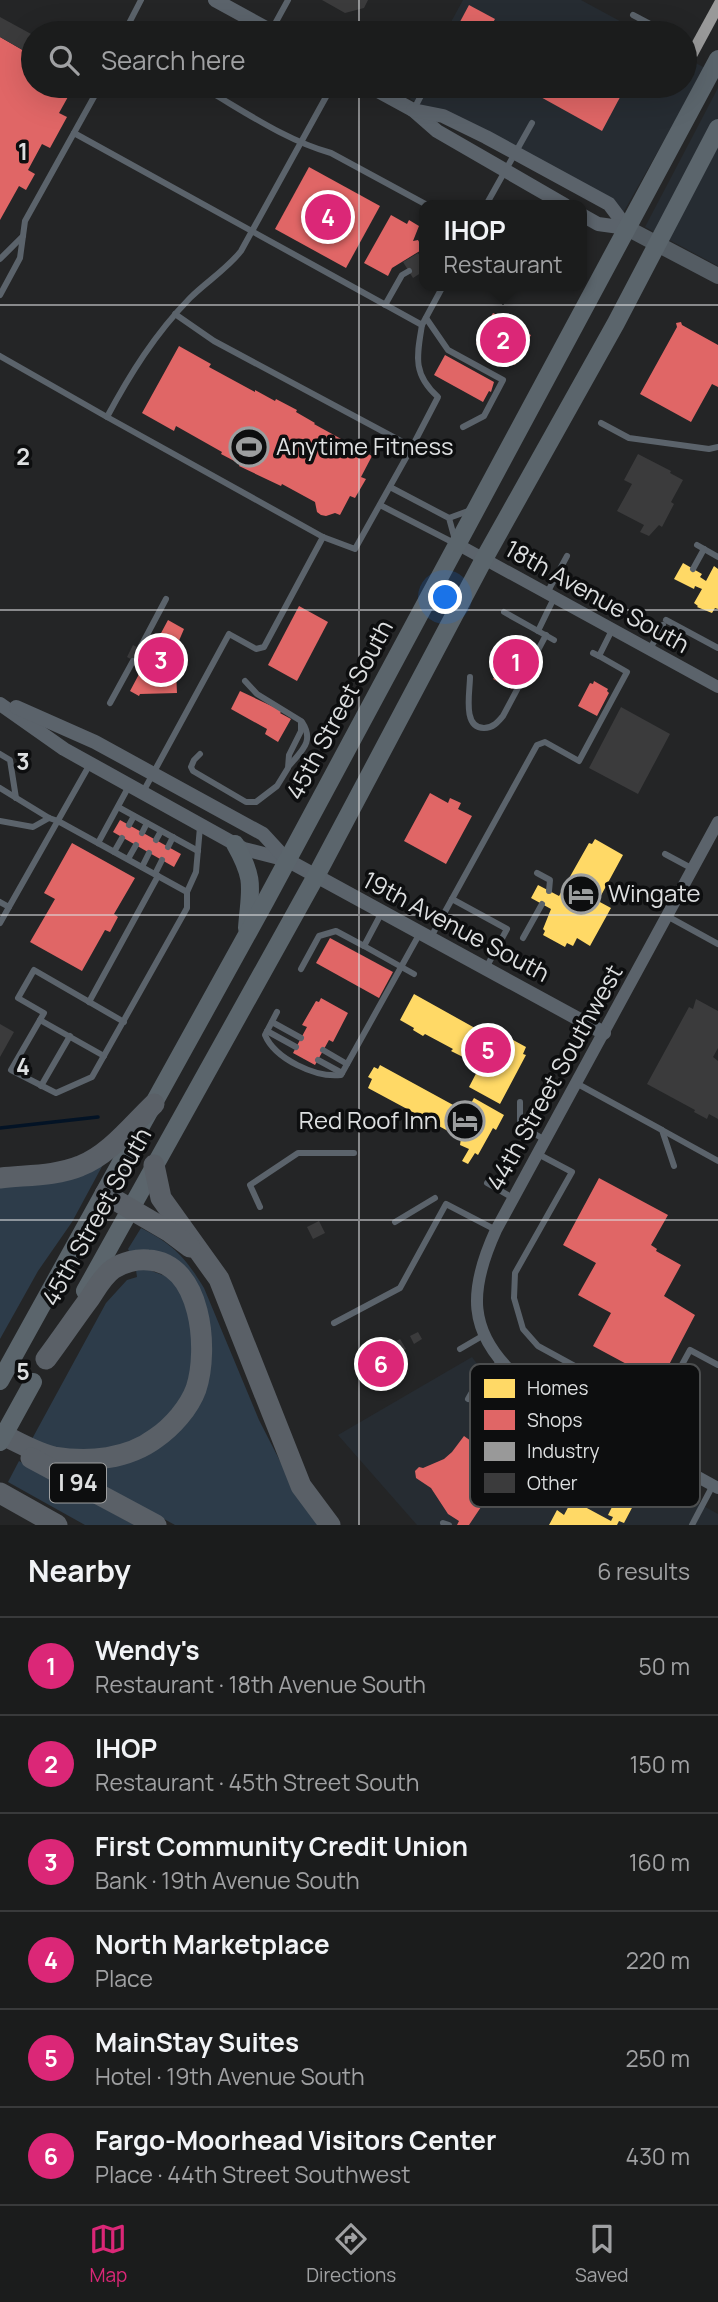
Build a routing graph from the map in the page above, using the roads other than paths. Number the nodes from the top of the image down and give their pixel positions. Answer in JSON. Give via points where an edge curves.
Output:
{"nodes":[{"id":1,"x":141,"y":0,"type":"edge"},
{"id":2,"x":215,"y":0,"type":"edge"},
{"id":3,"x":288,"y":0,"type":"edge"},
{"id":4,"x":633,"y":15,"type":"dead end"},
{"id":5,"x":130,"y":21,"type":"edge"},
{"id":6,"x":253,"y":21,"type":"edge"},
{"id":7,"x":278,"y":21,"type":"edge"},
{"id":8,"x":644,"y":21,"type":"edge"},
{"id":9,"x":718,"y":59,"type":"edge"},
{"id":10,"x":93,"y":98,"type":"edge"},
{"id":11,"x":222,"y":98,"type":"edge"},
{"id":12,"x":325,"y":98,"type":"edge"},
{"id":13,"x":391,"y":98,"type":"edge"},
{"id":14,"x":420,"y":98,"type":"edge"},
{"id":15,"x":413,"y":110,"type":"junction"},
{"id":16,"x":532,"y":123,"type":"dead end"},
{"id":17,"x":718,"y":128,"type":"edge"},
{"id":18,"x":74,"y":133,"type":"junction"},
{"id":19,"x":301,"y":141,"type":"junction"},
{"id":20,"x":516,"y":154,"type":"junction"},
{"id":21,"x":505,"y":172,"type":"junction"},
{"id":22,"x":489,"y":200,"type":"edge"},
{"id":23,"x":556,"y":200,"type":"edge"},
{"id":24,"x":419,"y":201,"type":"edge"},
{"id":25,"x":587,"y":218,"type":"edge"},
{"id":26,"x":627,"y":228,"type":"junction"},
{"id":27,"x":251,"y":232,"type":"junction"},
{"id":28,"x":23,"y":236,"type":"junction"},
{"id":29,"x":657,"y":244,"type":"junction"},
{"id":30,"x":0,"y":258,"type":"edge"},
{"id":31,"x":409,"y":271,"type":"dead end"},
{"id":32,"x":718,"y":276,"type":"edge"},
{"id":33,"x":440,"y":291,"type":"edge"},
{"id":34,"x":0,"y":295,"type":"edge"},
{"id":35,"x":385,"y":305,"type":"junction"},
{"id":36,"x":175,"y":314,"type":"junction"},
{"id":37,"x":424,"y":321,"type":"junction"},
{"id":38,"x":0,"y":355,"type":"edge"},
{"id":39,"x":107,"y":417,"type":"junction"},
{"id":40,"x":601,"y":423,"type":"dead end"},
{"id":41,"x":463,"y":427,"type":"dead end"},
{"id":42,"x":412,"y":447,"type":"junction"},
{"id":43,"x":718,"y":447,"type":"edge"},
{"id":44,"x":390,"y":487,"type":"junction"},
{"id":45,"x":380,"y":505,"type":"junction"},
{"id":46,"x":477,"y":508,"type":"junction"},
{"id":47,"x":449,"y":518,"type":"junction"},
{"id":48,"x":323,"y":537,"type":"junction"},
{"id":49,"x":457,"y":544,"type":"junction"},
{"id":50,"x":696,"y":545,"type":"dead end"},
{"id":51,"x":704,"y":549,"type":"junction"},
{"id":52,"x":566,"y":556,"type":"dead end"},
{"id":53,"x":718,"y":557,"type":"edge"},
{"id":54,"x":484,"y":559,"type":"junction"},
{"id":55,"x":693,"y":569,"type":"dead end"},
{"id":56,"x":551,"y":596,"type":"junction"},
{"id":57,"x":166,"y":599,"type":"dead end"},
{"id":58,"x":503,"y":612,"type":"dead end"},
{"id":59,"x":612,"y":629,"type":"junction"},
{"id":60,"x":538,"y":631,"type":"junction"},
{"id":61,"x":546,"y":635,"type":"junction"},
{"id":62,"x":554,"y":640,"type":"dead end"},
{"id":63,"x":139,"y":648,"type":"dead end"},
{"id":64,"x":718,"y":648,"type":"edge"},
{"id":65,"x":650,"y":649,"type":"junction"},
{"id":66,"x":133,"y":660,"type":"dead end"},
{"id":67,"x":470,"y":677,"type":"dead end"},
{"id":68,"x":245,"y":681,"type":"dead end"},
{"id":69,"x":718,"y":687,"type":"edge"},
{"id":70,"x":0,"y":702,"type":"edge"},
{"id":71,"x":110,"y":703,"type":"dead end"},
{"id":72,"x":0,"y":754,"type":"edge"},
{"id":73,"x":200,"y":754,"type":"dead end"},
{"id":74,"x":90,"y":764,"type":"junction"},
{"id":75,"x":153,"y":773,"type":"junction"},
{"id":76,"x":0,"y":788,"type":"edge"},
{"id":77,"x":136,"y":790,"type":"junction"},
{"id":78,"x":16,"y":797,"type":"junction"},
{"id":79,"x":118,"y":807,"type":"junction"},
{"id":80,"x":134,"y":816,"type":"junction"},
{"id":81,"x":49,"y":818,"type":"junction"},
{"id":82,"x":0,"y":821,"type":"edge"},
{"id":83,"x":58,"y":821,"type":"junction"},
{"id":84,"x":718,"y":822,"type":"edge"},
{"id":85,"x":147,"y":823,"type":"junction"},
{"id":86,"x":129,"y":825,"type":"dead end"},
{"id":87,"x":200,"y":825,"type":"junction"},
{"id":88,"x":161,"y":831,"type":"junction"},
{"id":89,"x":142,"y":833,"type":"dead end"},
{"id":90,"x":173,"y":837,"type":"junction"},
{"id":91,"x":122,"y":838,"type":"dead end"},
{"id":92,"x":156,"y":840,"type":"dead end"},
{"id":93,"x":98,"y":843,"type":"junction"},
{"id":94,"x":235,"y":844,"type":"junction"},
{"id":95,"x":136,"y":845,"type":"dead end"},
{"id":96,"x":168,"y":847,"type":"dead end"},
{"id":97,"x":198,"y":851,"type":"junction"},
{"id":98,"x":114,"y":852,"type":"junction"},
{"id":99,"x":149,"y":853,"type":"dead end"},
{"id":100,"x":665,"y":854,"type":"dead end"},
{"id":101,"x":128,"y":859,"type":"junction"},
{"id":102,"x":162,"y":860,"type":"dead end"},
{"id":103,"x":287,"y":860,"type":"junction"},
{"id":104,"x":142,"y":867,"type":"junction"},
{"id":105,"x":693,"y":869,"type":"junction"},
{"id":106,"x":537,"y":873,"type":"dead end"},
{"id":107,"x":156,"y":875,"type":"junction"},
{"id":108,"x":316,"y":876,"type":"junction"},
{"id":109,"x":549,"y":891,"type":"dead end"},
{"id":110,"x":187,"y":892,"type":"junction"},
{"id":111,"x":452,"y":899,"type":"junction"},
{"id":112,"x":0,"y":902,"type":"edge"},
{"id":113,"x":542,"y":904,"type":"dead end"},
{"id":114,"x":9,"y":907,"type":"junction"},
{"id":115,"x":382,"y":912,"type":"junction"},
{"id":116,"x":666,"y":916,"type":"junction"},
{"id":117,"x":0,"y":923,"type":"edge"},
{"id":118,"x":247,"y":935,"type":"junction"},
{"id":119,"x":425,"y":936,"type":"junction"},
{"id":120,"x":523,"y":938,"type":"dead end"},
{"id":121,"x":718,"y":944,"type":"edge"},
{"id":122,"x":364,"y":946,"type":"junction"},
{"id":123,"x":401,"y":967,"type":"junction"},
{"id":124,"x":486,"y":968,"type":"junction"},
{"id":125,"x":301,"y":969,"type":"dead end"},
{"id":126,"x":414,"y":974,"type":"dead end"},
{"id":127,"x":89,"y":1002,"type":"junction"},
{"id":128,"x":277,"y":1012,"type":"dead end"},
{"id":129,"x":40,"y":1020,"type":"junction"},
{"id":130,"x":124,"y":1022,"type":"junction"},
{"id":131,"x":272,"y":1022,"type":"junction"},
{"id":132,"x":267,"y":1031,"type":"junction"},
{"id":133,"x":604,"y":1033,"type":"junction"},
{"id":134,"x":70,"y":1037,"type":"junction"},
{"id":135,"x":301,"y":1038,"type":"dead end"},
{"id":136,"x":296,"y":1047,"type":"dead end"},
{"id":137,"x":323,"y":1050,"type":"dead end"},
{"id":138,"x":104,"y":1056,"type":"junction"},
{"id":139,"x":318,"y":1060,"type":"dead end"},
{"id":140,"x":347,"y":1064,"type":"junction"},
{"id":141,"x":342,"y":1073,"type":"junction"},
{"id":142,"x":576,"y":1083,"type":"junction"},
{"id":143,"x":41,"y":1086,"type":"junction"},
{"id":144,"x":520,"y":1102,"type":"dead end"},
{"id":145,"x":155,"y":1104,"type":"junction"},
{"id":146,"x":663,"y":1130,"type":"junction"},
{"id":147,"x":545,"y":1140,"type":"junction"},
{"id":148,"x":354,"y":1153,"type":"dead end"},
{"id":149,"x":538,"y":1154,"type":"junction"},
{"id":150,"x":718,"y":1161,"type":"edge"},
{"id":151,"x":154,"y":1166,"type":"junction"},
{"id":152,"x":674,"y":1166,"type":"dead end"},
{"id":153,"x":0,"y":1178,"type":"edge"},
{"id":154,"x":487,"y":1183,"type":"dead end"},
{"id":155,"x":105,"y":1194,"type":"junction"},
{"id":156,"x":435,"y":1198,"type":"dead end"},
{"id":157,"x":514,"y":1198,"type":"junction"},
{"id":158,"x":260,"y":1207,"type":"dead end"},
{"id":159,"x":131,"y":1209,"type":"junction"},
{"id":160,"x":395,"y":1222,"type":"dead end"},
{"id":161,"x":496,"y":1230,"type":"junction"},
{"id":162,"x":203,"y":1257,"type":"junction"},
{"id":163,"x":334,"y":1323,"type":"dead end"},
{"id":164,"x":484,"y":1335,"type":"junction"},
{"id":165,"x":460,"y":1349,"type":"dead end"},
{"id":166,"x":46,"y":1359,"type":"junction"},
{"id":167,"x":499,"y":1362,"type":"joint"},
{"id":168,"x":501,"y":1364,"type":"edge"},
{"id":169,"x":571,"y":1364,"type":"edge"},
{"id":170,"x":682,"y":1364,"type":"edge"},
{"id":171,"x":718,"y":1365,"type":"edge"},
{"id":172,"x":4,"y":1374,"type":"edge"},
{"id":173,"x":470,"y":1396,"type":"edge"},
{"id":174,"x":468,"y":1399,"type":"dead end"},
{"id":175,"x":0,"y":1434,"type":"edge"},
{"id":176,"x":0,"y":1442,"type":"edge"},
{"id":177,"x":715,"y":1486,"type":"edge"},
{"id":178,"x":0,"y":1493,"type":"edge"},
{"id":179,"x":58,"y":1525,"type":"edge"},
{"id":180,"x":156,"y":1525,"type":"edge"},
{"id":181,"x":330,"y":1525,"type":"edge"},
{"id":182,"x":692,"y":1525,"type":"edge"}],
"edges":[{"from":1,"to":5,"type":"lane"},
{"from":2,"to":6,"type":"street"},
{"from":3,"to":7,"type":"lane"},
{"from":4,"to":8,"type":"lane"},
{"from":9,"to":26,"type":"main road","name":"45th Street South"},
{"from":10,"to":18,"type":"lane"},
{"from":11,"to":19,"type":"lane"},
{"from":12,"to":19,"type":"lane"},
{"from":13,"to":15,"type":"street"},
{"from":14,"to":15,"type":"lane"},
{"from":15,"to":20,"type":"street","via":[[495,153]]},
{"from":15,"to":21,"type":"street","via":[[437,131]]},
{"from":16,"to":20,"type":"lane"},
{"from":17,"to":29,"type":"main road","name":"45th Street South"},
{"from":18,"to":27,"type":"lane"},
{"from":18,"to":28,"type":"lane","via":[[25,221]]},
{"from":19,"to":24,"type":"lane"},
{"from":19,"to":27,"type":"lane"},
{"from":20,"to":21,"type":"lane"},
{"from":20,"to":26,"type":"street","via":[[609,204]]},
{"from":21,"to":22,"type":"lane"},
{"from":21,"to":23,"type":"street"},
{"from":25,"to":26,"type":"street"},
{"from":26,"to":29,"type":"main road"},
{"from":26,"to":46,"type":"main road","name":"45th Street South"},
{"from":27,"to":35,"type":"lane"},
{"from":27,"to":36,"type":"lane","via":[[234,260]]},
{"from":28,"to":30,"type":"lane"},
{"from":28,"to":34,"type":"lane","via":[[20,258]]},
{"from":29,"to":32,"type":"main road"},
{"from":29,"to":54,"type":"main road","name":"45th Street South"},
{"from":31,"to":35,"type":"lane"},
{"from":33,"to":37,"type":"lane"},
{"from":35,"to":37,"type":"lane"},
{"from":36,"to":39,"type":"lane","via":[[135,367]]},
{"from":36,"to":42,"type":"lane","via":[[214,341]]},
{"from":37,"to":41,"type":"lane","via":[[448,351],[503,380],[484,416]]},
{"from":37,"to":42,"type":"lane","via":[[416,363],[438,397]]},
{"from":38,"to":39,"type":"lane"},
{"from":39,"to":48,"type":"lane"},
{"from":40,"to":43,"type":"lane","via":[[629,438]]},
{"from":42,"to":44,"type":"lane"},
{"from":44,"to":45,"type":"lane"},
{"from":44,"to":47,"type":"lane"},
{"from":45,"to":48,"type":"lane","via":[[355,549]]},
{"from":45,"to":49,"type":"lane"},
{"from":46,"to":47,"type":"lane"},
{"from":46,"to":49,"type":"main road","name":"45th Street South"},
{"from":47,"to":49,"type":"lane"},
{"from":48,"to":75,"type":"lane","via":[[264,647],[256,649],[229,634]]},
{"from":49,"to":54,"type":"street","name":"18th Avenue South"},
{"from":49,"to":103,"type":"main road","name":"45th Street South"},
{"from":50,"to":51,"type":"lane"},
{"from":51,"to":53,"type":"lane"},
{"from":51,"to":55,"type":"lane"},
{"from":52,"to":56,"type":"lane"},
{"from":54,"to":56,"type":"street","name":"18th Avenue South"},
{"from":54,"to":108,"type":"main road","name":"45th Street South"},
{"from":56,"to":59,"type":"street","name":"18th Avenue South"},
{"from":56,"to":60,"type":"lane"},
{"from":57,"to":63,"type":"lane"},
{"from":58,"to":60,"type":"lane"},
{"from":59,"to":65,"type":"street","name":"18th Avenue South"},
{"from":59,"to":111,"type":"lane","via":[[596,655],[627,672],[579,761],[545,742],[537,745]]},
{"from":60,"to":61,"type":"lane"},
{"from":61,"to":62,"type":"lane"},
{"from":61,"to":67,"type":"lane","via":[[503,716],[492,726],[480,728],[469,718]]},
{"from":64,"to":65,"type":"lane","via":[[664,622]]},
{"from":65,"to":69,"type":"street","name":"18th Avenue South"},
{"from":66,"to":71,"type":"lane"},
{"from":68,"to":73,"type":"lane","via":[[257,694],[301,721],[302,731],[289,755],[288,768],[271,793],[257,802],[246,802],[193,771]]},
{"from":70,"to":74,"type":"street","name":"19th Avenue South"},
{"from":70,"to":75,"type":"street","name":"19th Avenue South","via":[[95,742]]},
{"from":72,"to":78,"type":"lane","via":[[10,760]]},
{"from":74,"to":77,"type":"street","name":"19th Avenue South"},
{"from":74,"to":83,"type":"lane"},
{"from":75,"to":77,"type":"lane"},
{"from":75,"to":103,"type":"street","name":"19th Avenue South","via":[[263,834]]},
{"from":76,"to":78,"type":"lane"},
{"from":77,"to":79,"type":"lane"},
{"from":77,"to":87,"type":"street","name":"19th Avenue South"},
{"from":78,"to":81,"type":"lane"},
{"from":79,"to":80,"type":"lane"},
{"from":79,"to":93,"type":"lane"},
{"from":80,"to":85,"type":"lane"},
{"from":80,"to":86,"type":"lane"},
{"from":81,"to":82,"type":"lane","via":[[33,827]]},
{"from":81,"to":83,"type":"lane"},
{"from":83,"to":93,"type":"lane"},
{"from":83,"to":114,"type":"lane"},
{"from":84,"to":105,"type":"street","name":"44th Street Southwest"},
{"from":85,"to":88,"type":"lane"},
{"from":85,"to":89,"type":"lane"},
{"from":87,"to":94,"type":"street","name":"19th Avenue South"},
{"from":87,"to":97,"type":"lane"},
{"from":88,"to":90,"type":"lane"},
{"from":88,"to":92,"type":"lane"},
{"from":90,"to":96,"type":"lane"},
{"from":90,"to":97,"type":"lane"},
{"from":91,"to":98,"type":"lane"},
{"from":93,"to":98,"type":"lane"},
{"from":94,"to":103,"type":"street","name":"19th Avenue South"},
{"from":94,"to":118,"type":"main road","via":[[252,883]]},
{"from":95,"to":101,"type":"lane"},
{"from":97,"to":110,"type":"lane","via":[[196,872]]},
{"from":98,"to":101,"type":"lane"},
{"from":99,"to":104,"type":"lane"},
{"from":100,"to":105,"type":"lane"},
{"from":101,"to":104,"type":"lane"},
{"from":102,"to":107,"type":"lane"},
{"from":103,"to":108,"type":"street","name":"19th Avenue South"},
{"from":103,"to":118,"type":"main road","name":"45th Street South"},
{"from":104,"to":107,"type":"lane"},
{"from":105,"to":116,"type":"street","name":"44th Street Southwest"},
{"from":106,"to":109,"type":"lane","via":[[550,880]]},
{"from":107,"to":110,"type":"lane"},
{"from":107,"to":127,"type":"lane"},
{"from":108,"to":115,"type":"street","name":"19th Avenue South"},
{"from":108,"to":151,"type":"main road","name":"45th Street South"},
{"from":110,"to":130,"type":"lane","via":[[187,908]]},
{"from":111,"to":119,"type":"lane"},
{"from":111,"to":124,"type":"lane","via":[[507,929]]},
{"from":112,"to":114,"type":"lane"},
{"from":113,"to":120,"type":"lane"},
{"from":114,"to":117,"type":"lane"},
{"from":115,"to":119,"type":"street","name":"19th Avenue South"},
{"from":115,"to":122,"type":"lane"},
{"from":116,"to":121,"type":"lane"},
{"from":116,"to":133,"type":"street","name":"44th Street Southwest"},
{"from":118,"to":145,"type":"main road","name":"45th Street South"},
{"from":119,"to":123,"type":"lane"},
{"from":119,"to":124,"type":"street","name":"19th Avenue South"},
{"from":122,"to":123,"type":"lane"},
{"from":122,"to":125,"type":"lane","via":[[336,931],[319,936]]},
{"from":123,"to":126,"type":"lane"},
{"from":123,"to":140,"type":"lane"},
{"from":124,"to":133,"type":"street","name":"19th Avenue South"},
{"from":127,"to":129,"type":"lane","via":[[34,970],[18,998],[44,1013]]},
{"from":127,"to":130,"type":"lane"},
{"from":128,"to":131,"type":"lane"},
{"from":129,"to":134,"type":"lane"},
{"from":129,"to":143,"type":"lane","via":[[11,1070]]},
{"from":130,"to":138,"type":"lane"},
{"from":131,"to":132,"type":"lane"},
{"from":131,"to":135,"type":"lane"},
{"from":132,"to":136,"type":"lane"},
{"from":132,"to":141,"type":"lane","via":[[269,1045],[313,1073]]},
{"from":133,"to":142,"type":"street","name":"44th Street Southwest"},
{"from":134,"to":138,"type":"lane"},
{"from":134,"to":143,"type":"lane"},
{"from":137,"to":140,"type":"lane"},
{"from":138,"to":143,"type":"lane","via":[[92,1077],[56,1093]]},
{"from":139,"to":141,"type":"lane"},
{"from":140,"to":141,"type":"lane"},
{"from":142,"to":146,"type":"lane"},
{"from":142,"to":147,"type":"street","name":"44th Street Southwest"},
{"from":144,"to":147,"type":"lane","via":[[520,1125]]},
{"from":145,"to":153,"type":"highway","via":[[98,1157],[79,1167]]},
{"from":145,"to":155,"type":"main road","name":"45th Street South"},
{"from":146,"to":150,"type":"lane"},
{"from":146,"to":152,"type":"lane"},
{"from":147,"to":149,"type":"street","name":"44th Street Southwest"},
{"from":148,"to":158,"type":"lane","via":[[298,1153],[250,1185]]},
{"from":149,"to":157,"type":"street","name":"44th Street Southwest"},
{"from":149,"to":169,"type":"lane","via":[[572,1172],[516,1273],[514,1298],[523,1329],[538,1346]]},
{"from":151,"to":159,"type":"main road","name":"45th Street South"},
{"from":151,"to":162,"type":"highway","via":[[161,1198]]},
{"from":154,"to":157,"type":"lane"},
{"from":155,"to":159,"type":"highway"},
{"from":155,"to":172,"type":"main road","name":"45th Street South"},
{"from":156,"to":160,"type":"lane"},
{"from":157,"to":161,"type":"street","name":"44th Street Southwest"},
{"from":159,"to":162,"type":"highway"},
{"from":159,"to":166,"type":"main road","name":"45th Street South"},
{"from":161,"to":163,"type":"lane","via":[[446,1204],[400,1288]]},
{"from":161,"to":164,"type":"street","name":"44th Street Southwest","via":[[477,1279],[477,1310]]},
{"from":162,"to":181,"type":"highway","via":[[225,1292],[301,1486]]},
{"from":164,"to":165,"type":"lane"},
{"from":164,"to":167,"type":"street","name":"44th Street Southwest"},
{"from":166,"to":175,"type":"highway","via":[[100,1284],[112,1270],[127,1263],[153,1260],[165,1264],[177,1273],[197,1308],[203,1342],[195,1392],[173,1423],[149,1444],[104,1459],[53,1457]]},
{"from":166,"to":176,"type":"main road","name":"45th Street South","bridge":true},
{"from":167,"to":168,"type":"street"},
{"from":170,"to":171,"type":"lane","via":[[690,1350]]},
{"from":173,"to":174,"type":"lane"},
{"from":176,"to":180,"type":"highway","number":"I 94"},
{"from":177,"to":182,"type":"lane"},
{"from":178,"to":179,"type":"highway","number":"I 94"}]}
